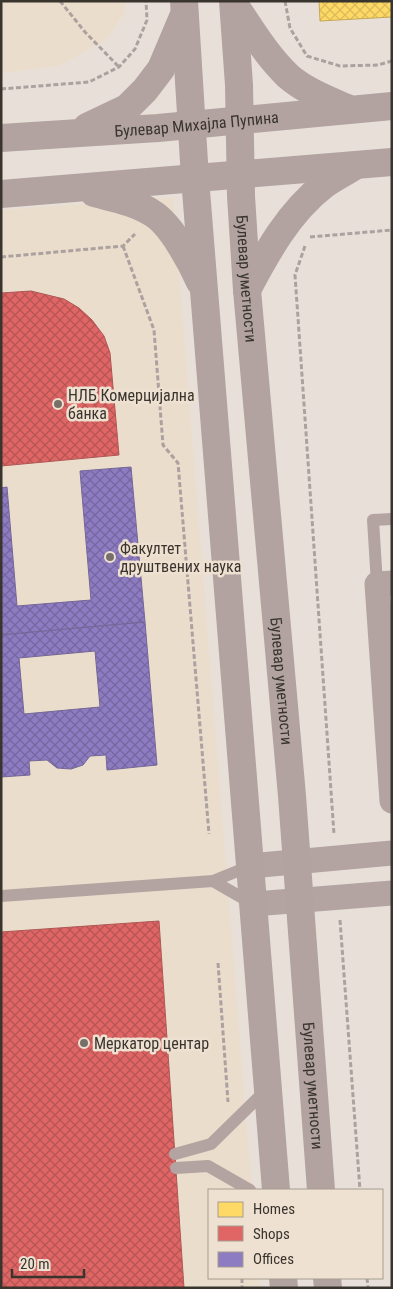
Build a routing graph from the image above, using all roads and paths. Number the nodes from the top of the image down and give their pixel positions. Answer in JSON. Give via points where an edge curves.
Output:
{"nodes":[{"id":1,"x":60,"y":1,"type":"edge"},
{"id":2,"x":146,"y":1,"type":"edge"},
{"id":3,"x":284,"y":1,"type":"edge"},
{"id":4,"x":233,"y":2,"type":"edge"},
{"id":5,"x":184,"y":8,"type":"edge"},
{"id":6,"x":392,"y":61,"type":"edge"},
{"id":7,"x":119,"y":67,"type":"junction"},
{"id":8,"x":1,"y":89,"type":"edge"},
{"id":9,"x":392,"y":106,"type":"edge"},
{"id":10,"x":351,"y":110,"type":"junction"},
{"id":11,"x":240,"y":119,"type":"junction"},
{"id":12,"x":192,"y":124,"type":"junction"},
{"id":13,"x":69,"y":134,"type":"junction"},
{"id":14,"x":1,"y":138,"type":"edge"},
{"id":15,"x":392,"y":162,"type":"edge"},
{"id":16,"x":357,"y":165,"type":"junction"},
{"id":17,"x":241,"y":174,"type":"junction"},
{"id":18,"x":195,"y":178,"type":"junction"},
{"id":19,"x":73,"y":188,"type":"junction"},
{"id":20,"x":1,"y":194,"type":"edge"},
{"id":21,"x":154,"y":214,"type":"junction"},
{"id":22,"x":392,"y":230,"type":"edge"},
{"id":23,"x":123,"y":246,"type":"junction"},
{"id":24,"x":1,"y":257,"type":"edge"},
{"id":25,"x":247,"y":290,"type":"junction"},
{"id":26,"x":205,"y":293,"type":"junction"},
{"id":27,"x":392,"y":518,"type":"edge"},
{"id":28,"x":384,"y":584,"type":"edge"},
{"id":29,"x":392,"y":802,"type":"edge"},
{"id":30,"x":209,"y":834,"type":"dead end"},
{"id":31,"x":392,"y":853,"type":"edge"},
{"id":32,"x":336,"y":858,"type":"junction"},
{"id":33,"x":296,"y":862,"type":"junction"},
{"id":34,"x":250,"y":866,"type":"junction"},
{"id":35,"x":213,"y":881,"type":"junction"},
{"id":36,"x":392,"y":893,"type":"edge"},
{"id":37,"x":1,"y":896,"type":"edge"},
{"id":38,"x":338,"y":897,"type":"junction"},
{"id":39,"x":300,"y":901,"type":"junction"},
{"id":40,"x":253,"y":904,"type":"junction"},
{"id":41,"x":218,"y":963,"type":"dead end"},
{"id":42,"x":268,"y":1089,"type":"junction"},
{"id":43,"x":230,"y":1126,"type":"junction"},
{"id":44,"x":175,"y":1154,"type":"dead end"},
{"id":45,"x":176,"y":1168,"type":"dead end"},
{"id":46,"x":248,"y":1189,"type":"edge"},
{"id":47,"x":276,"y":1189,"type":"edge"},
{"id":48,"x":321,"y":1189,"type":"edge"},
{"id":49,"x":360,"y":1189,"type":"edge"}],
"edges":[{"from":1,"to":7,"type":"path"},
{"from":2,"to":7,"type":"path","via":[[147,20],[135,49]]},
{"from":3,"to":6,"type":"path","via":[[290,28],[307,56],[340,66],[378,65]]},
{"from":4,"to":10,"type":"street","via":[[264,49],[289,77],[321,97]]},
{"from":4,"to":11,"type":"street","name":"Булевар уметности"},
{"from":5,"to":12,"type":"street"},
{"from":5,"to":13,"type":"street","via":[[161,69],[146,90],[127,108]]},
{"from":7,"to":8,"type":"path","via":[[89,82]]},
{"from":9,"to":10,"type":"street","name":"Булевар Михајла Пупина"},
{"from":10,"to":11,"type":"street","name":"Булевар Михајла Пупина"},
{"from":11,"to":12,"type":"street","name":"Булевар Михајла Пупина"},
{"from":11,"to":17,"type":"street","name":"Булевар уметности"},
{"from":12,"to":13,"type":"street","name":"Булевар Михајла Пупина"},
{"from":12,"to":18,"type":"street"},
{"from":13,"to":14,"type":"street","name":"Булевар Михајла Пупина"},
{"from":15,"to":16,"type":"street"},
{"from":16,"to":17,"type":"street"},
{"from":16,"to":25,"type":"street","via":[[323,185],[293,215],[267,252]]},
{"from":17,"to":18,"type":"street"},
{"from":17,"to":25,"type":"street","name":"Булевар уметности"},
{"from":18,"to":19,"type":"street"},
{"from":18,"to":26,"type":"street"},
{"from":19,"to":20,"type":"street"},
{"from":19,"to":21,"type":"street","via":[[140,206]]},
{"from":21,"to":23,"type":"path"},
{"from":21,"to":26,"type":"street","via":[[171,232]]},
{"from":22,"to":32,"type":"path","via":[[310,237],[295,275]]},
{"from":23,"to":24,"type":"path"},
{"from":23,"to":30,"type":"path","via":[[154,330],[163,445],[178,463]]},
{"from":25,"to":33,"type":"street","name":"Булевар уметности"},
{"from":26,"to":34,"type":"street"},
{"from":27,"to":28,"type":"lane","via":[[373,520]]},
{"from":28,"to":29,"type":"street"},
{"from":31,"to":32,"type":"street"},
{"from":32,"to":33,"type":"street"},
{"from":33,"to":34,"type":"street"},
{"from":33,"to":39,"type":"street","name":"Булевар уметности"},
{"from":34,"to":35,"type":"lane"},
{"from":34,"to":40,"type":"street"},
{"from":35,"to":37,"type":"lane"},
{"from":35,"to":40,"type":"lane"},
{"from":36,"to":38,"type":"street"},
{"from":38,"to":39,"type":"street"},
{"from":38,"to":49,"type":"path"},
{"from":39,"to":40,"type":"street"},
{"from":39,"to":48,"type":"street","name":"Булевар уметности"},
{"from":40,"to":42,"type":"street"},
{"from":41,"to":43,"type":"path"},
{"from":42,"to":43,"type":"lane"},
{"from":42,"to":47,"type":"street"},
{"from":43,"to":44,"type":"lane","via":[[212,1144]]},
{"from":45,"to":46,"type":"lane","via":[[208,1166]]}]}
